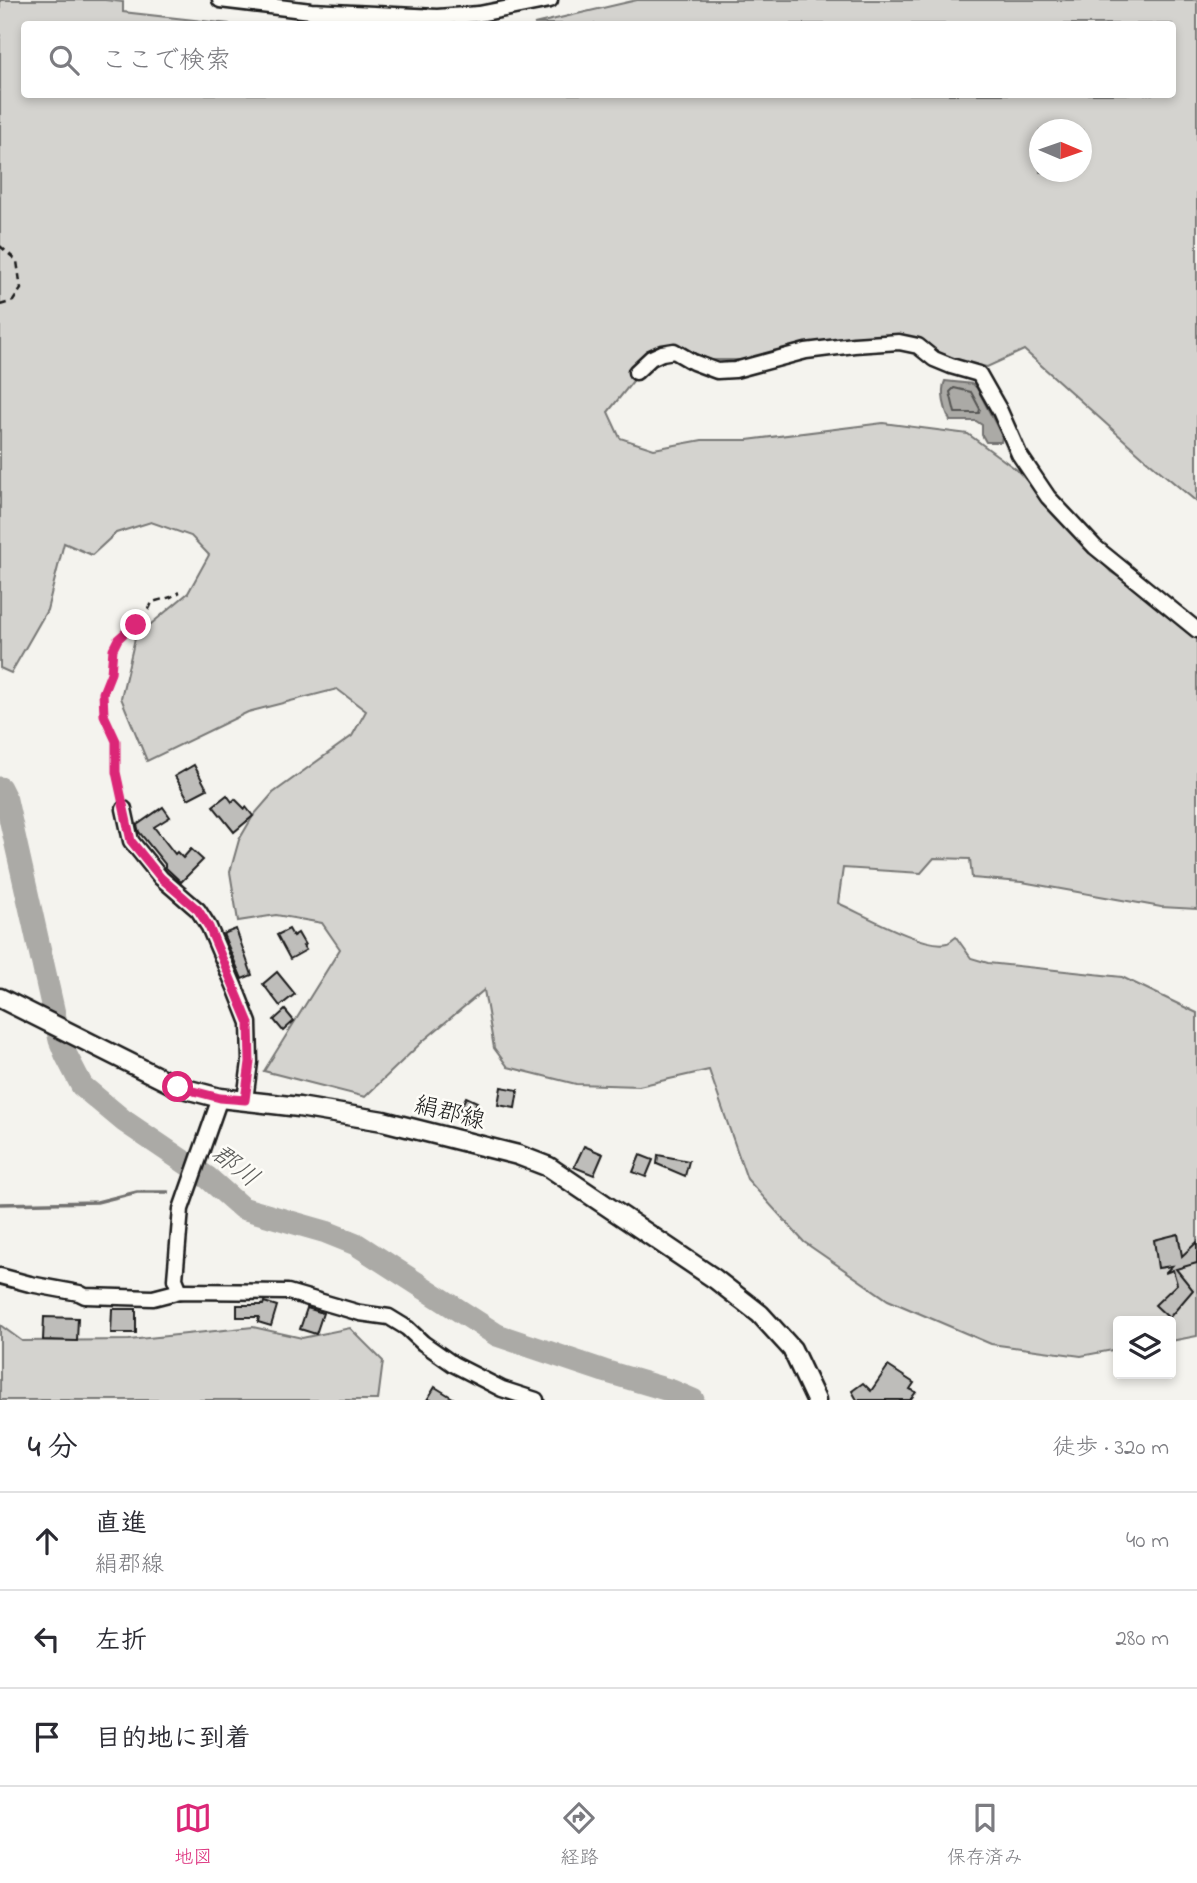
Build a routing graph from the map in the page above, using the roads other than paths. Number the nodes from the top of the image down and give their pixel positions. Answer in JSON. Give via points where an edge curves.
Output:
{"nodes":[{"id":1,"x":220,"y":0,"type":"edge"},
{"id":2,"x":550,"y":0,"type":"edge"},
{"id":3,"x":636,"y":372,"type":"dead end"},
{"id":4,"x":1197,"y":630,"type":"edge"},
{"id":5,"x":124,"y":809,"type":"road end"},
{"id":6,"x":0,"y":998,"type":"edge"},
{"id":7,"x":220,"y":1098,"type":"junction"},
{"id":8,"x":245,"y":1100,"type":"junction"},
{"id":9,"x":0,"y":1276,"type":"edge"},
{"id":10,"x":180,"y":1291,"type":"junction"},
{"id":11,"x":536,"y":1400,"type":"edge"},
{"id":12,"x":816,"y":1400,"type":"edge"}],
"edges":[{"from":1,"to":2,"type":"street","via":[[311,11],[437,17]]},
{"from":3,"to":4,"type":"street","via":[[651,358],[674,351],[717,371],[818,350],[899,342],[918,345],[934,359],[979,374],[1048,497],[1095,547]]},
{"from":5,"to":8,"type":"street","via":[[131,841],[161,878],[198,910],[236,989],[249,1023]]},
{"from":6,"to":7,"type":"main road","name":"絹郡線","via":[[178,1087]]},
{"from":7,"to":8,"type":"main road","name":"絹郡線"},
{"from":7,"to":10,"type":"street","via":[[181,1209],[175,1279]]},
{"from":8,"to":12,"type":"main road","name":"絹郡線","via":[[383,1121],[550,1167],[760,1314],[792,1349]]},
{"from":9,"to":10,"type":"street","via":[[85,1296],[153,1298]]},
{"from":10,"to":11,"type":"street","via":[[288,1292],[389,1317],[453,1364]]}]}
